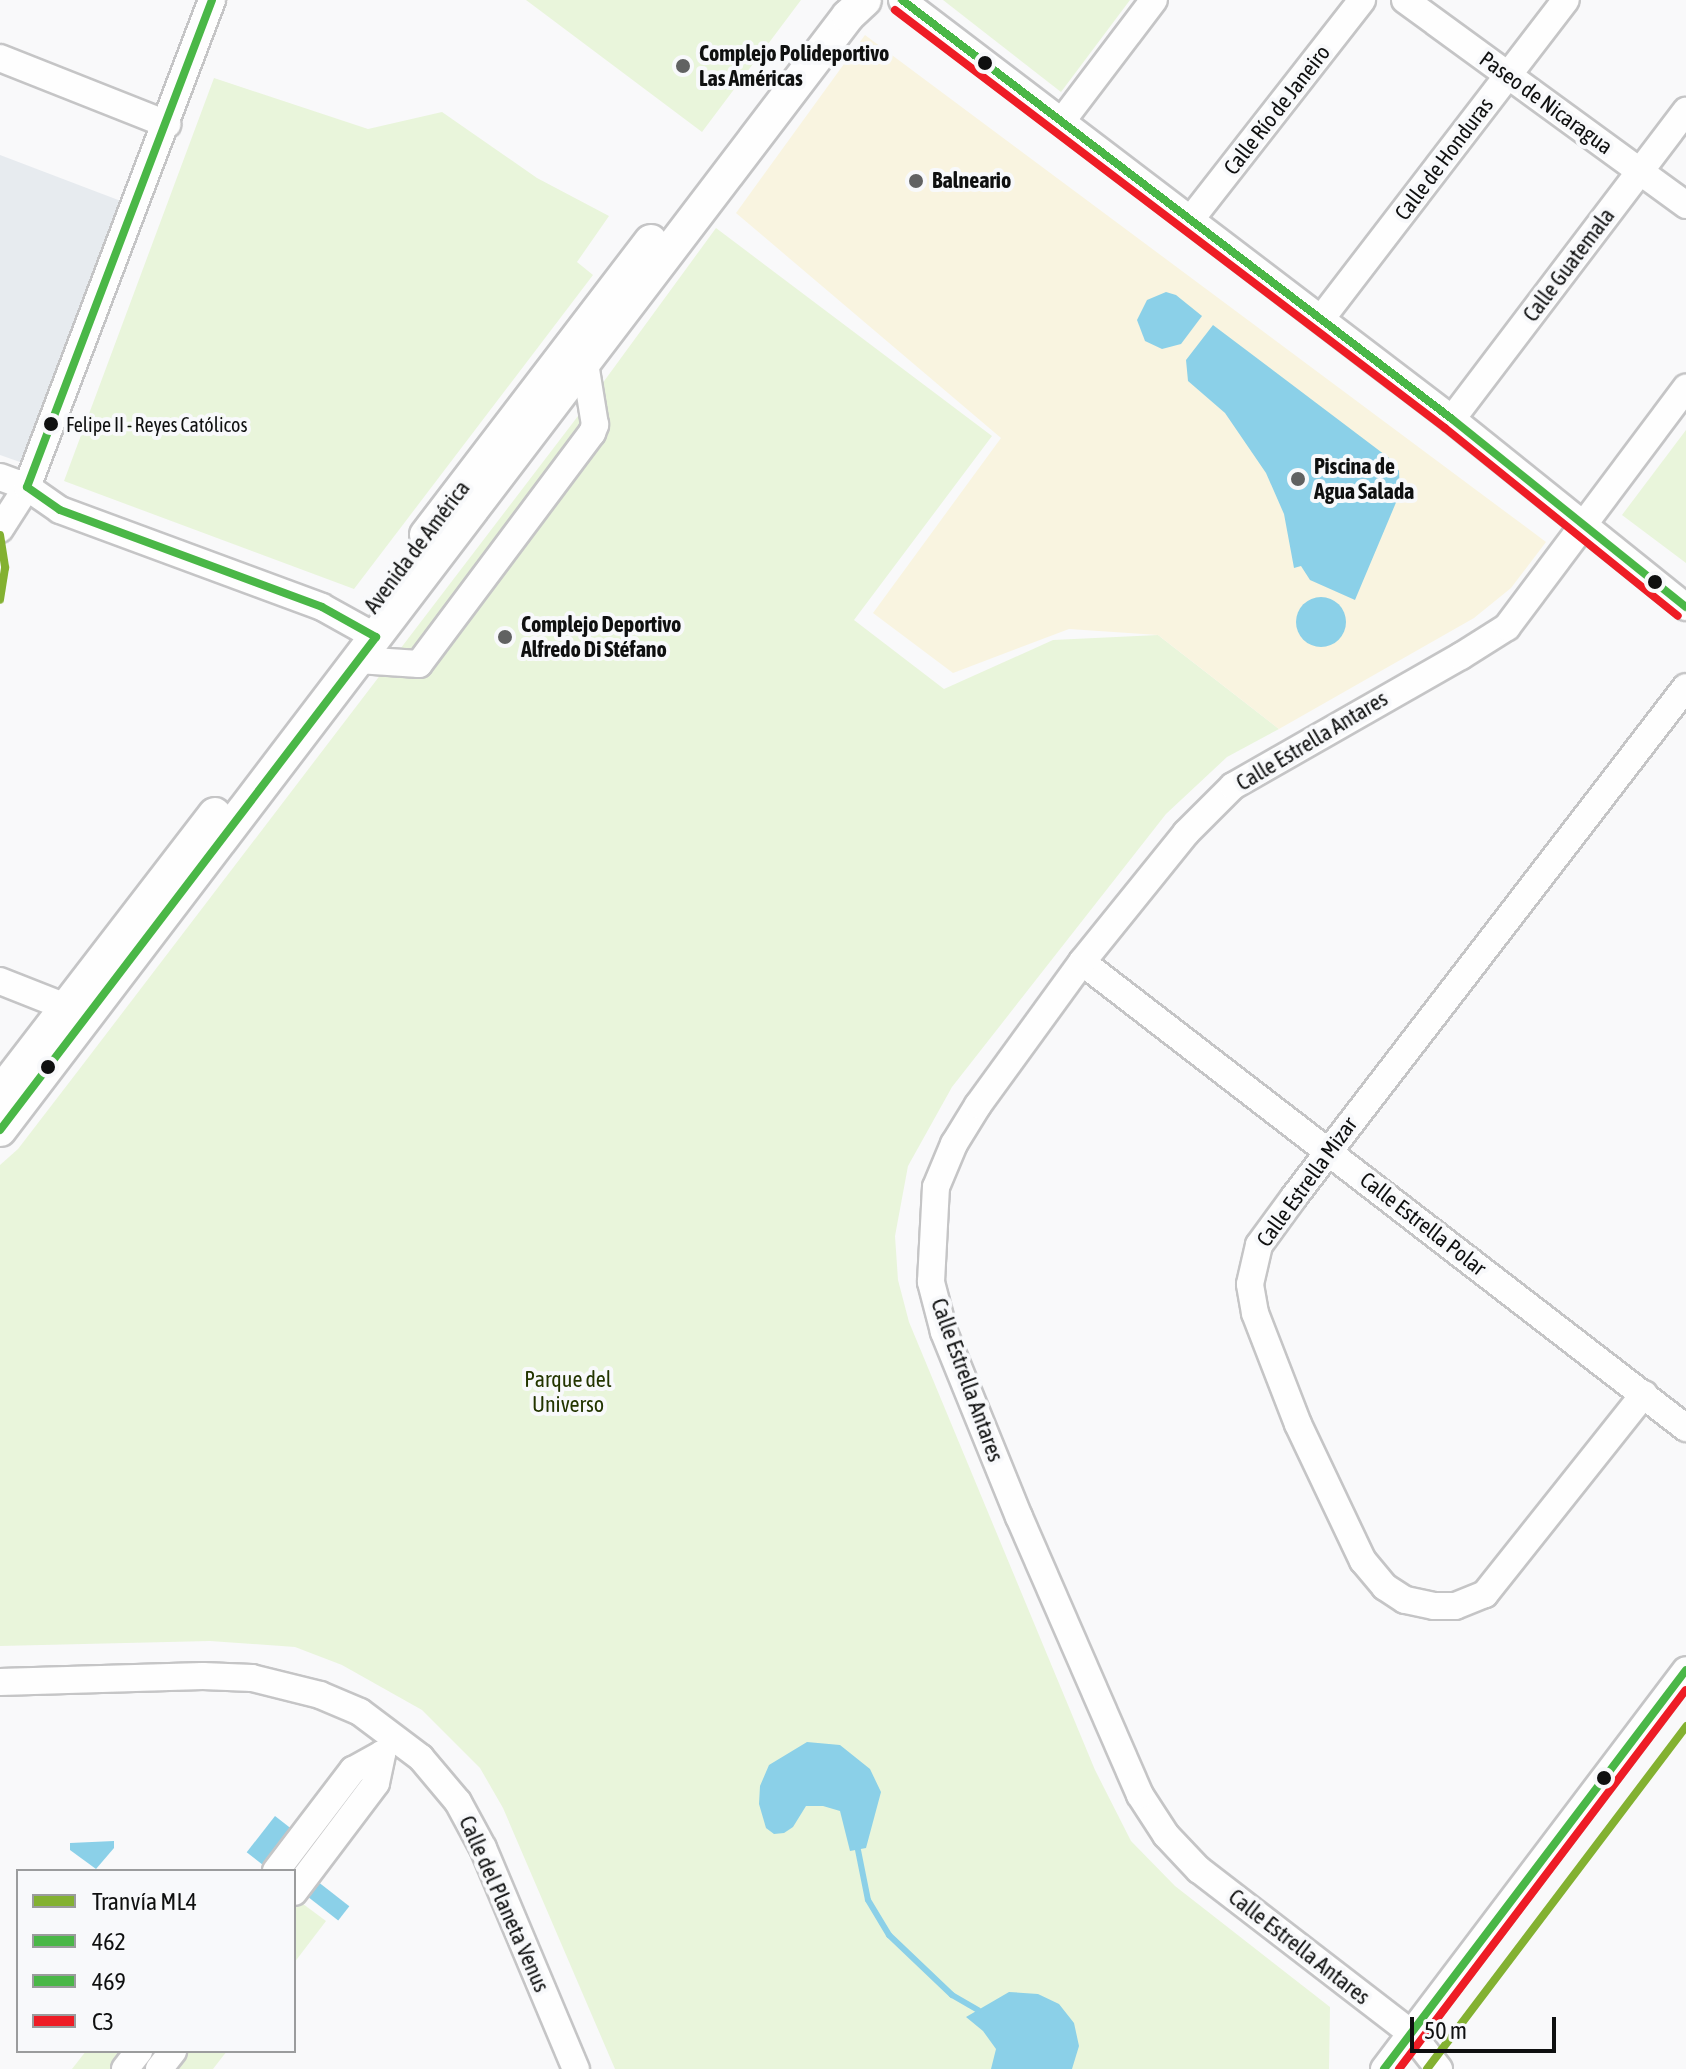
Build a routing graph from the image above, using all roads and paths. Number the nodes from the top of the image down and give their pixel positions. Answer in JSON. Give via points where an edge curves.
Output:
{"nodes":[{"id":1,"x":212,"y":0,"type":"edge"},
{"id":2,"x":835,"y":0,"type":"edge"},
{"id":3,"x":865,"y":0,"type":"edge"},
{"id":4,"x":902,"y":0,"type":"edge"},
{"id":5,"x":1154,"y":0,"type":"edge"},
{"id":6,"x":1362,"y":0,"type":"edge"},
{"id":7,"x":1405,"y":0,"type":"edge"},
{"id":8,"x":1566,"y":0,"type":"edge"},
{"id":9,"x":0,"y":58,"type":"edge"},
{"id":10,"x":1508,"y":75,"type":"junction"},
{"id":11,"x":1686,"y":111,"type":"edge"},
{"id":12,"x":1062,"y":121,"type":"junction"},
{"id":13,"x":167,"y":124,"type":"junction"},
{"id":14,"x":1639,"y":172,"type":"junction"},
{"id":15,"x":1686,"y":205,"type":"edge"},
{"id":16,"x":1191,"y":219,"type":"junction"},
{"id":17,"x":1321,"y":319,"type":"junction"},
{"id":18,"x":585,"y":363,"type":"junction"},
{"id":19,"x":1686,"y":388,"type":"edge"},
{"id":20,"x":1452,"y":419,"type":"junction"},
{"id":21,"x":0,"y":477,"type":"edge"},
{"id":22,"x":27,"y":487,"type":"junction"},
{"id":23,"x":1582,"y":522,"type":"junction"},
{"id":24,"x":0,"y":529,"type":"edge"},
{"id":25,"x":1686,"y":607,"type":"edge"},
{"id":26,"x":364,"y":641,"type":"junction"},
{"id":27,"x":1686,"y":687,"type":"edge"},
{"id":28,"x":1082,"y":962,"type":"junction"},
{"id":29,"x":0,"y":981,"type":"edge"},
{"id":30,"x":66,"y":1007,"type":"junction"},
{"id":31,"x":0,"y":1093,"type":"edge"},
{"id":32,"x":0,"y":1130,"type":"edge"},
{"id":33,"x":1329,"y":1151,"type":"junction"},
{"id":34,"x":1644,"y":1394,"type":"junction"},
{"id":35,"x":1686,"y":1428,"type":"edge"},
{"id":36,"x":1686,"y":1670,"type":"edge"},
{"id":37,"x":0,"y":1682,"type":"edge"},
{"id":38,"x":278,"y":1869,"type":"edge"},
{"id":39,"x":296,"y":1889,"type":"edge"},
{"id":40,"x":1411,"y":2033,"type":"junction"},
{"id":41,"x":137,"y":2053,"type":"edge"},
{"id":42,"x":171,"y":2053,"type":"edge"},
{"id":43,"x":125,"y":2069,"type":"edge"},
{"id":44,"x":159,"y":2069,"type":"edge"},
{"id":45,"x":576,"y":2069,"type":"edge"},
{"id":46,"x":1384,"y":2069,"type":"edge"},
{"id":47,"x":1439,"y":2069,"type":"edge"}],
"edges":[{"from":1,"to":13,"type":"street"},
{"from":2,"to":26,"type":"main road","name":"Avenida de América"},
{"from":3,"to":18,"type":"main road","name":"Avenida de América"},
{"from":4,"to":12,"type":"street"},
{"from":5,"to":12,"type":"street"},
{"from":6,"to":16,"type":"street","name":"Calle Río de Janeiro"},
{"from":7,"to":10,"type":"street","name":"Paseo de Nicaragua"},
{"from":8,"to":10,"type":"street","name":"Calle de Honduras"},
{"from":9,"to":13,"type":"street"},
{"from":10,"to":14,"type":"street","name":"Paseo de Nicaragua"},
{"from":10,"to":17,"type":"street","name":"Calle de Honduras"},
{"from":11,"to":14,"type":"street","name":"Calle Guatemala"},
{"from":12,"to":16,"type":"street"},
{"from":13,"to":22,"type":"street"},
{"from":14,"to":15,"type":"street","name":"Paseo de Nicaragua"},
{"from":14,"to":20,"type":"street","name":"Calle Guatemala"},
{"from":16,"to":17,"type":"street"},
{"from":17,"to":20,"type":"street"},
{"from":18,"to":26,"type":"main road","name":"Avenida de América"},
{"from":18,"to":26,"type":"street","via":[[592,433],[419,664]]},
{"from":19,"to":23,"type":"street","name":"Calle Estrella Antares"},
{"from":20,"to":23,"type":"street"},
{"from":21,"to":22,"type":"street"},
{"from":22,"to":24,"type":"street"},
{"from":22,"to":26,"type":"street","via":[[60,510],[322,607]]},
{"from":23,"to":25,"type":"street"},
{"from":23,"to":28,"type":"street","name":"Calle Estrella Antares","via":[[1507,627],[1233,786],[1186,833]]},
{"from":26,"to":30,"type":"main road","name":"Avenida de América"},
{"from":26,"to":32,"type":"main road","name":"Avenida de América"},
{"from":27,"to":33,"type":"street","name":"Calle Estrella Mizar"},
{"from":28,"to":33,"type":"street","name":"Calle Estrella Polar"},
{"from":28,"to":40,"type":"street","name":"Calle Estrella Antares","via":[[978,1105],[944,1165],[936,1187],[931,1282],[944,1332],[1140,1795],[1166,1835],[1199,1870]]},
{"from":29,"to":30,"type":"street"},
{"from":30,"to":31,"type":"main road","name":"Avenida de América"},
{"from":33,"to":34,"type":"street","name":"Calle Estrella Polar"},
{"from":33,"to":34,"type":"street","name":"Calle Estrella Mizar","via":[[1259,1245],[1250,1284],[1255,1313],[1298,1424],[1363,1561],[1385,1587],[1405,1600],[1434,1606],[1455,1606],[1485,1594]]},
{"from":34,"to":35,"type":"street","name":"Calle Estrella Polar"},
{"from":36,"to":40,"type":"street"},
{"from":37,"to":45,"type":"street","name":"Calle del Planeta Venus","via":[[252,1678],[320,1695],[360,1712],[421,1758],[458,1802],[483,1848]]},
{"from":38,"to":39,"type":"street","via":[[353,1770],[382,1754],[376,1783]]},
{"from":40,"to":46,"type":"street"},
{"from":40,"to":47,"type":"street","name":"Calle Estrella Antares"},
{"from":41,"to":43,"type":"street"},
{"from":42,"to":44,"type":"street"}]}
